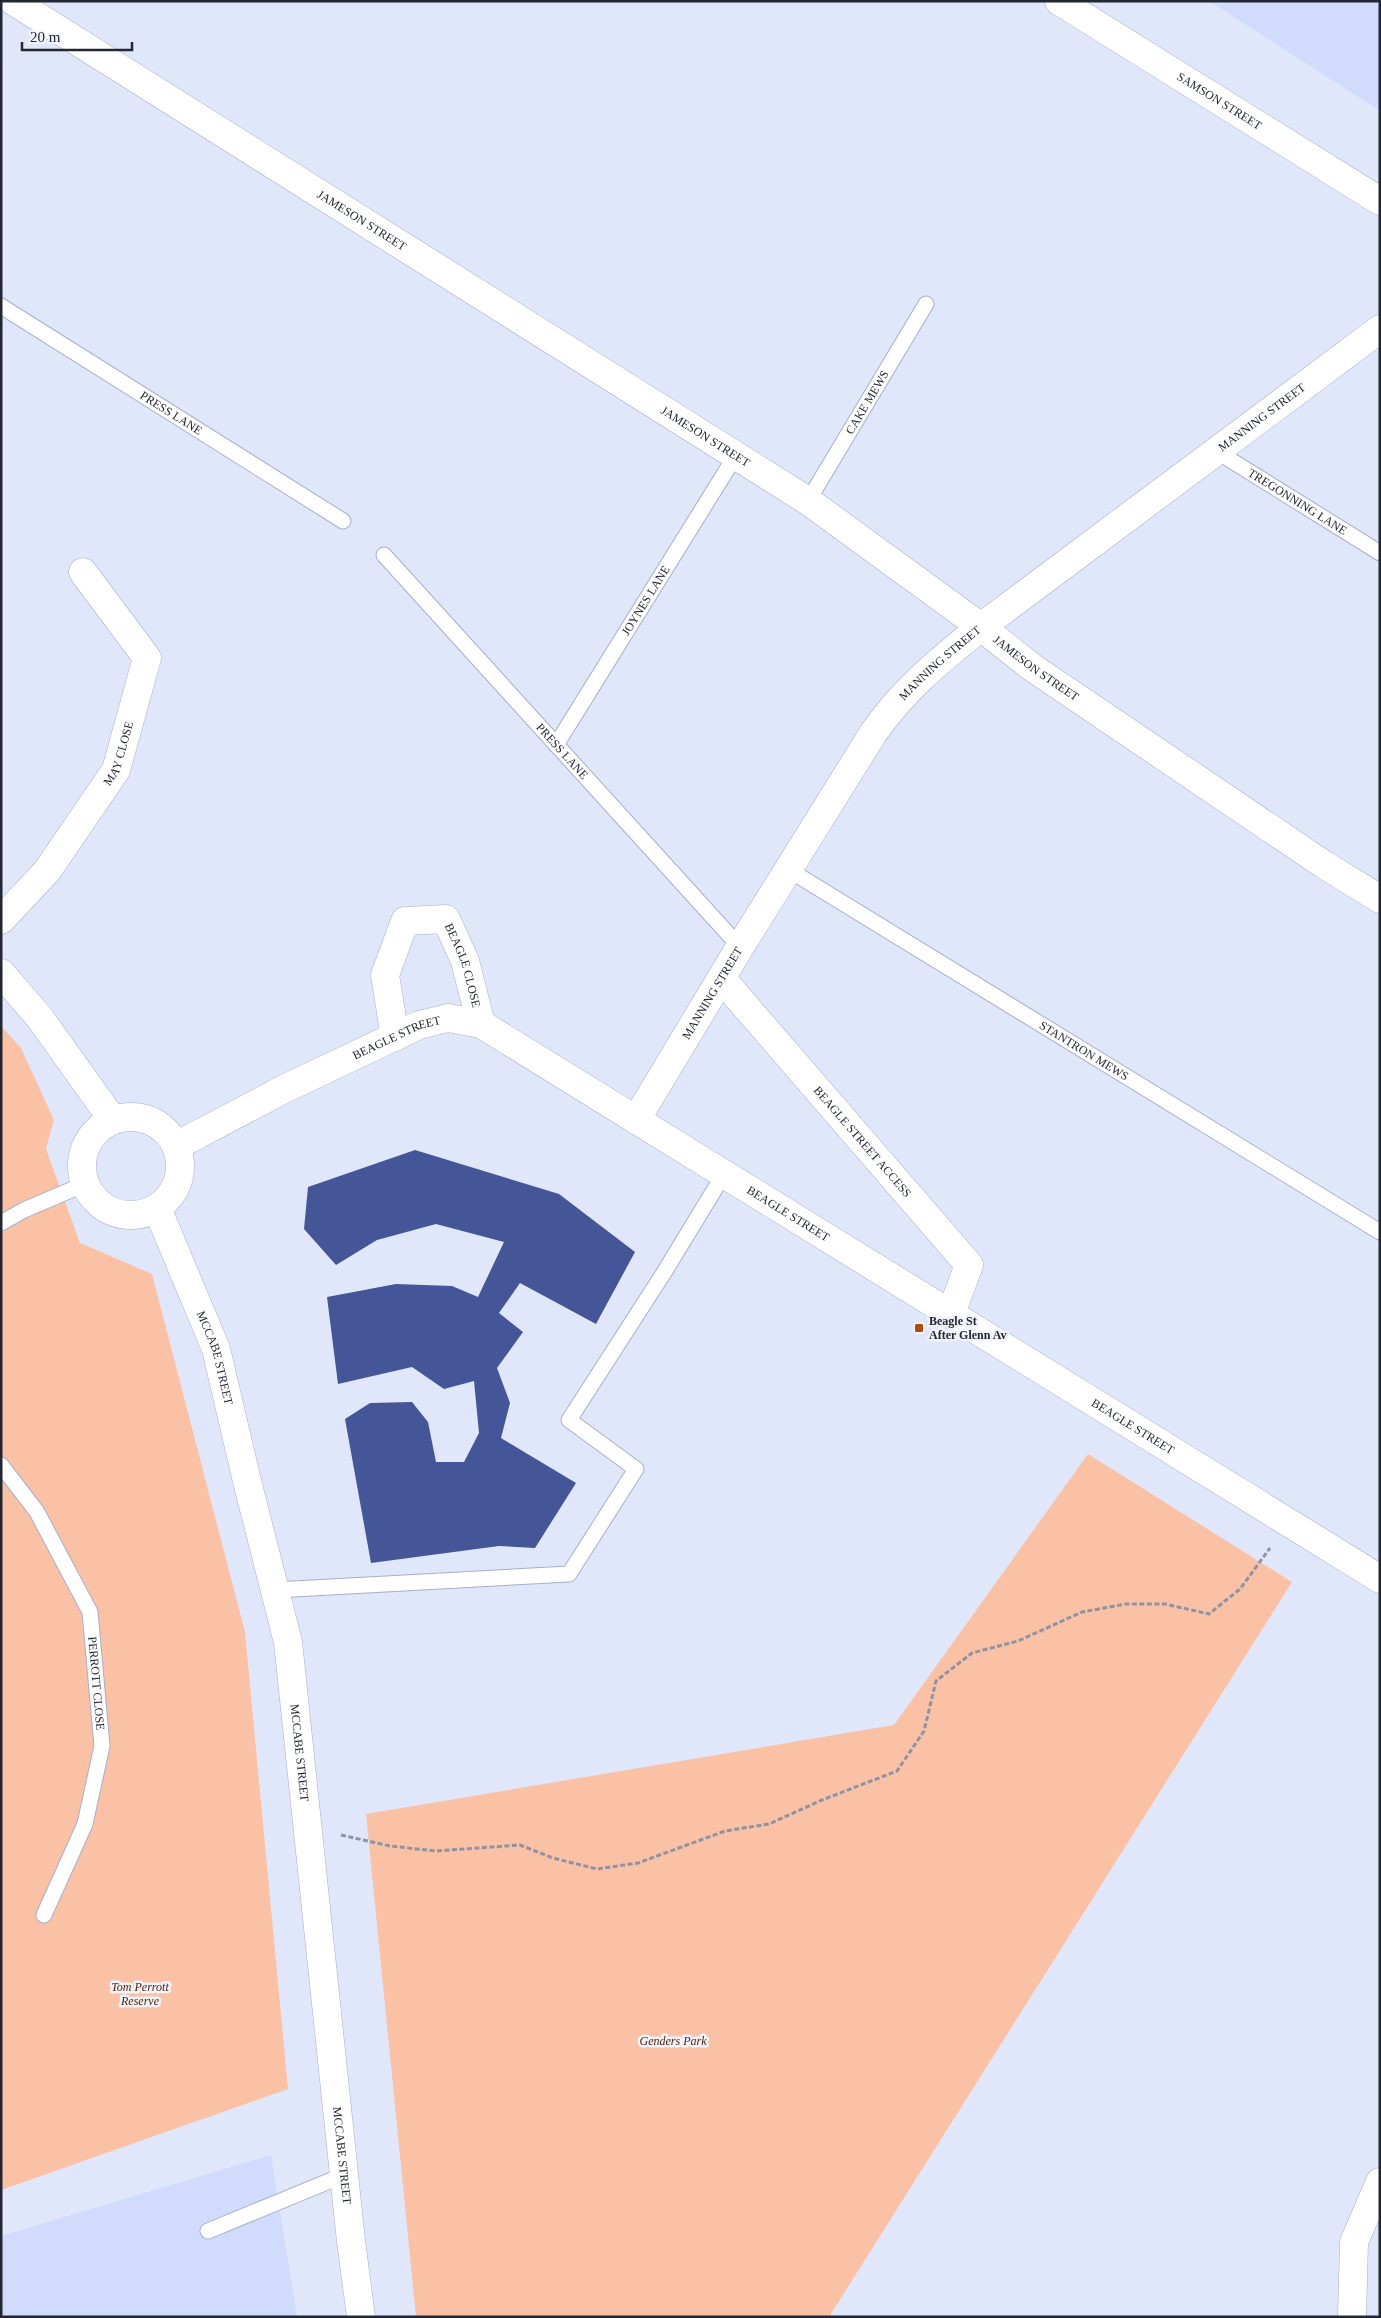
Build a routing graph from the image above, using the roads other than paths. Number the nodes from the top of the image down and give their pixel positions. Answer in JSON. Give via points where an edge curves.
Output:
{"nodes":[{"id":1,"x":13,"y":1,"type":"edge"},
{"id":2,"x":1059,"y":1,"type":"edge"},
{"id":3,"x":1380,"y":202,"type":"edge"},
{"id":4,"x":926,"y":304,"type":"dead end"},
{"id":5,"x":1,"y":306,"type":"edge"},
{"id":6,"x":1380,"y":329,"type":"edge"},
{"id":7,"x":1216,"y":451,"type":"junction"},
{"id":8,"x":736,"y":455,"type":"junction"},
{"id":9,"x":808,"y":501,"type":"junction"},
{"id":10,"x":343,"y":521,"type":"dead end"},
{"id":11,"x":1380,"y":553,"type":"edge"},
{"id":12,"x":384,"y":555,"type":"dead end"},
{"id":13,"x":83,"y":572,"type":"dead end"},
{"id":14,"x":981,"y":627,"type":"junction"},
{"id":15,"x":556,"y":745,"type":"junction"},
{"id":16,"x":789,"y":870,"type":"junction"},
{"id":17,"x":1380,"y":899,"type":"edge"},
{"id":18,"x":1,"y":920,"type":"edge"},
{"id":19,"x":740,"y":947,"type":"junction"},
{"id":20,"x":1,"y":973,"type":"edge"},
{"id":21,"x":722,"y":979,"type":"junction"},
{"id":22,"x":481,"y":1024,"type":"junction"},
{"id":23,"x":395,"y":1037,"type":"junction"},
{"id":24,"x":112,"y":1120,"type":"junction"},
{"id":25,"x":636,"y":1120,"type":"junction"},
{"id":26,"x":176,"y":1146,"type":"junction"},
{"id":27,"x":724,"y":1174,"type":"junction"},
{"id":28,"x":85,"y":1184,"type":"junction"},
{"id":29,"x":157,"y":1208,"type":"junction"},
{"id":30,"x":1,"y":1223,"type":"edge"},
{"id":31,"x":1380,"y":1232,"type":"edge"},
{"id":32,"x":951,"y":1313,"type":"junction"},
{"id":33,"x":1,"y":1465,"type":"edge"},
{"id":34,"x":1380,"y":1579,"type":"edge"},
{"id":35,"x":275,"y":1590,"type":"junction"},
{"id":36,"x":44,"y":1915,"type":"dead end"},
{"id":37,"x":344,"y":2175,"type":"junction"},
{"id":38,"x":1380,"y":2182,"type":"edge"},
{"id":39,"x":208,"y":2231,"type":"dead end"},
{"id":40,"x":361,"y":2317,"type":"edge"},
{"id":41,"x":1352,"y":2317,"type":"edge"}],
"edges":[{"from":1,"to":8,"type":"street","name":"JAMESON STREET"},
{"from":2,"to":3,"type":"street","name":"SAMSON STREET"},
{"from":4,"to":9,"type":"lane","name":"CAKE MEWS"},
{"from":5,"to":10,"type":"lane","name":"PRESS LANE"},
{"from":6,"to":7,"type":"street","name":"MANNING STREET"},
{"from":7,"to":11,"type":"lane","name":"TREGONNING LANE"},
{"from":7,"to":14,"type":"street","name":"MANNING STREET"},
{"from":8,"to":9,"type":"street","name":"JAMESON STREET"},
{"from":8,"to":15,"type":"lane","name":"JOYNES LANE"},
{"from":9,"to":14,"type":"street","name":"JAMESON STREET"},
{"from":12,"to":15,"type":"lane","name":"PRESS LANE"},
{"from":13,"to":18,"type":"street","name":"MAY CLOSE","via":[[147,658],[116,770],[47,871]]},
{"from":14,"to":16,"type":"street","name":"MANNING STREET","via":[[923,674],[896,702]]},
{"from":14,"to":17,"type":"street","name":"JAMESON STREET","via":[[1033,668]]},
{"from":15,"to":19,"type":"lane","name":"PRESS LANE"},
{"from":16,"to":19,"type":"street","name":"MANNING STREET"},
{"from":16,"to":31,"type":"lane","name":"STANTRON MEWS"},
{"from":19,"to":21,"type":"street","name":"MANNING STREET"},
{"from":20,"to":24,"type":"street","via":[[40,1018]]},
{"from":21,"to":25,"type":"street","name":"MANNING STREET"},
{"from":21,"to":32,"type":"street","name":"BEAGLE STREET ACCESS","via":[[969,1265]]},
{"from":22,"to":23,"type":"street","name":"BEAGLE STREET","via":[[448,1018],[419,1025]]},
{"from":22,"to":23,"type":"street","name":"BEAGLE CLOSE","via":[[465,961],[446,919],[406,921],[385,975]]},
{"from":22,"to":25,"type":"street","name":"BEAGLE STREET"},
{"from":23,"to":26,"type":"street","name":"BEAGLE STREET"},
{"from":24,"to":26,"type":"street","via":[[142,1117],[168,1133]]},
{"from":24,"to":28,"type":"street","via":[[88,1139],[82,1161]]},
{"from":25,"to":27,"type":"street","name":"BEAGLE STREET"},
{"from":26,"to":29,"type":"street","via":[[180,1174],[168,1199]]},
{"from":27,"to":32,"type":"street","name":"BEAGLE STREET"},
{"from":27,"to":35,"type":"lane","via":[[570,1420],[636,1469],[569,1574]]},
{"from":28,"to":29,"type":"street","via":[[94,1199],[124,1215],[141,1215]]},
{"from":28,"to":30,"type":"lane"},
{"from":29,"to":35,"type":"street","name":"MCCABE STREET","via":[[216,1349]]},
{"from":32,"to":34,"type":"street","name":"BEAGLE STREET"},
{"from":33,"to":36,"type":"lane","name":"PERROTT CLOSE","via":[[37,1512],[90,1612],[102,1746],[85,1824]]},
{"from":35,"to":37,"type":"street","name":"MCCABE STREET","via":[[288,1642]]},
{"from":37,"to":39,"type":"lane"},
{"from":37,"to":40,"type":"street","name":"MCCABE STREET"},
{"from":38,"to":41,"type":"street","via":[[1354,2242]]}]}
